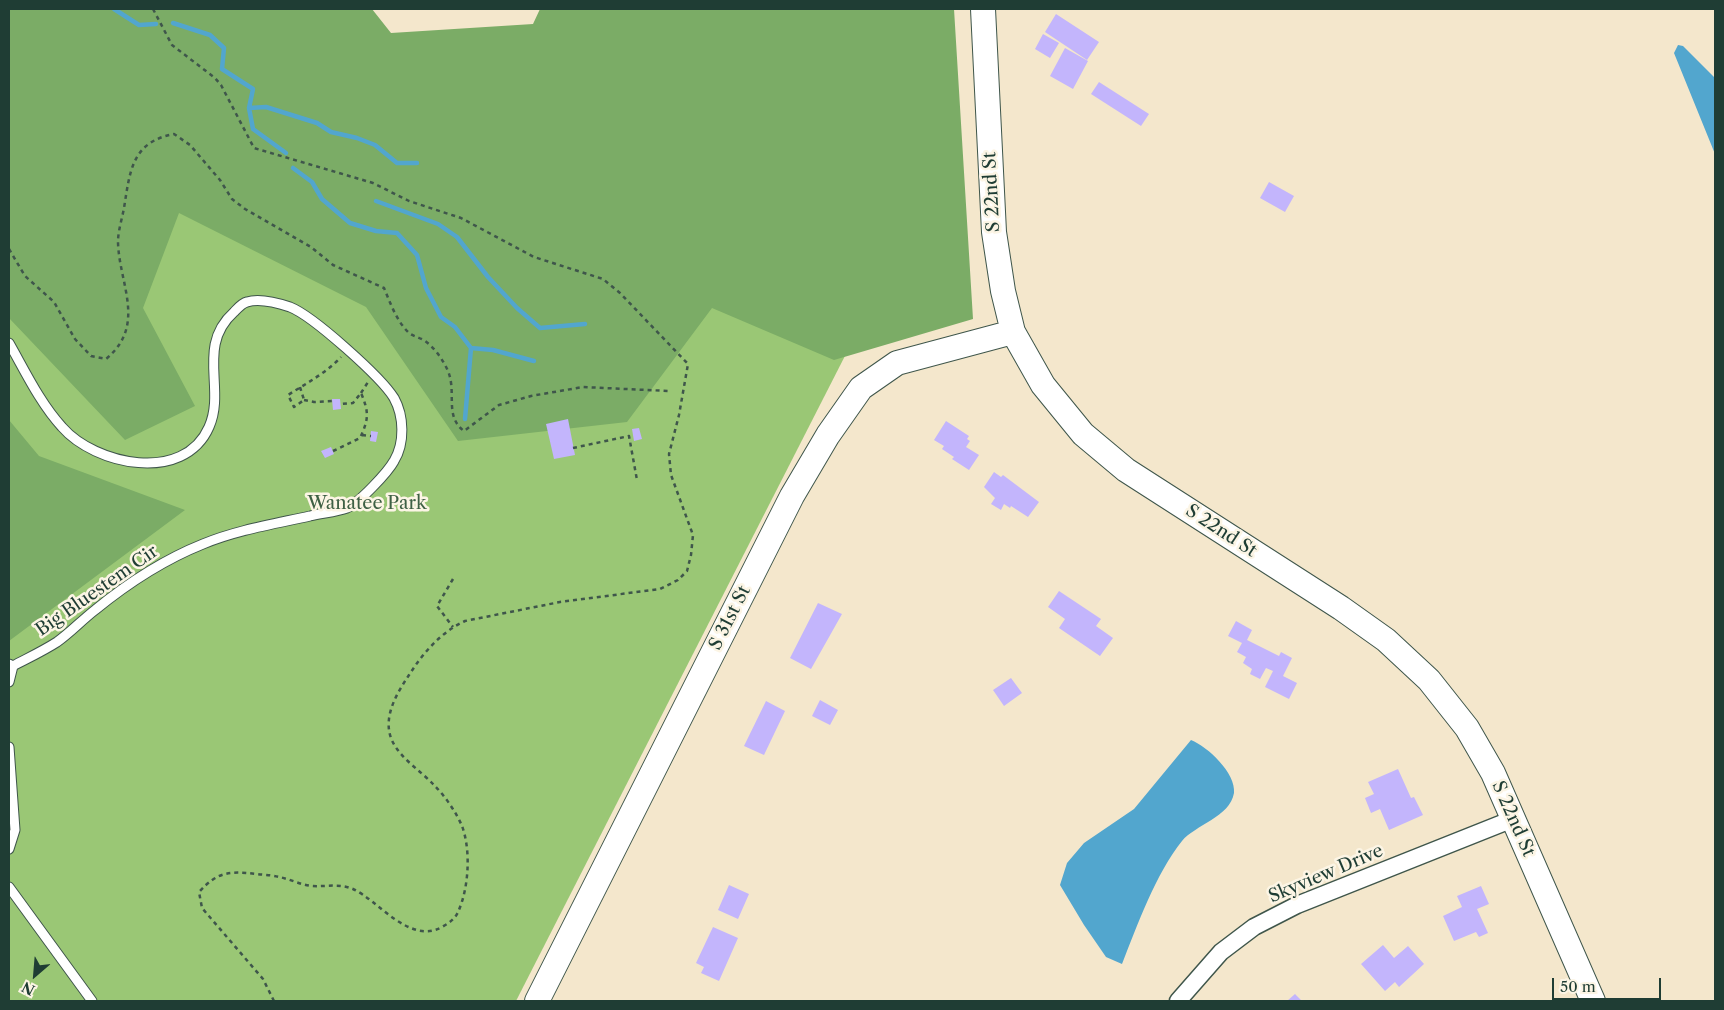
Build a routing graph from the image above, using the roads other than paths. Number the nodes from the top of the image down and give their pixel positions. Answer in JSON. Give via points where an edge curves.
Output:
{"nodes":[{"id":1,"x":983,"y":9,"type":"edge"},
{"id":2,"x":1013,"y":332,"type":"junction"},
{"id":3,"x":9,"y":343,"type":"edge"},
{"id":4,"x":11,"y":665,"type":"edge"},
{"id":5,"x":9,"y":682,"type":"edge"},
{"id":6,"x":9,"y":748,"type":"edge"},
{"id":7,"x":1513,"y":819,"type":"junction"},
{"id":8,"x":9,"y":849,"type":"edge"},
{"id":9,"x":9,"y":887,"type":"edge"},
{"id":10,"x":92,"y":1001,"type":"edge"},
{"id":11,"x":537,"y":1001,"type":"edge"},
{"id":12,"x":1178,"y":1001,"type":"edge"},
{"id":13,"x":1593,"y":1001,"type":"edge"}],
"edges":[{"from":1,"to":2,"type":"street","name":"S 22nd St","via":[[994,232]]},
{"from":2,"to":7,"type":"street","name":"S 22nd St","via":[[1044,385],[1083,434],[1126,470],[1341,608],[1386,640],[1430,680],[1467,728]]},
{"from":2,"to":11,"type":"street","name":"S 31st St","via":[[897,363],[861,388],[828,435],[792,496]]},
{"from":3,"to":4,"type":"lane","name":"Big Bluestem Cir","via":[[62,428],[85,445],[117,460],[149,464],[174,459],[194,448],[209,427],[216,400],[212,363],[217,336],[230,316],[246,302],[268,301],[292,308],[328,334],[393,396],[402,416],[401,441],[394,461],[350,507],[233,534],[158,564],[57,642]]},
{"from":4,"to":5,"type":"lane"},
{"from":6,"to":8,"type":"lane","via":[[15,830]]},
{"from":7,"to":12,"type":"street","name":"Skyview Drive","via":[[1297,905],[1254,927],[1221,952]]},
{"from":7,"to":13,"type":"street","name":"S 22nd St"},
{"from":9,"to":10,"type":"lane"}]}
